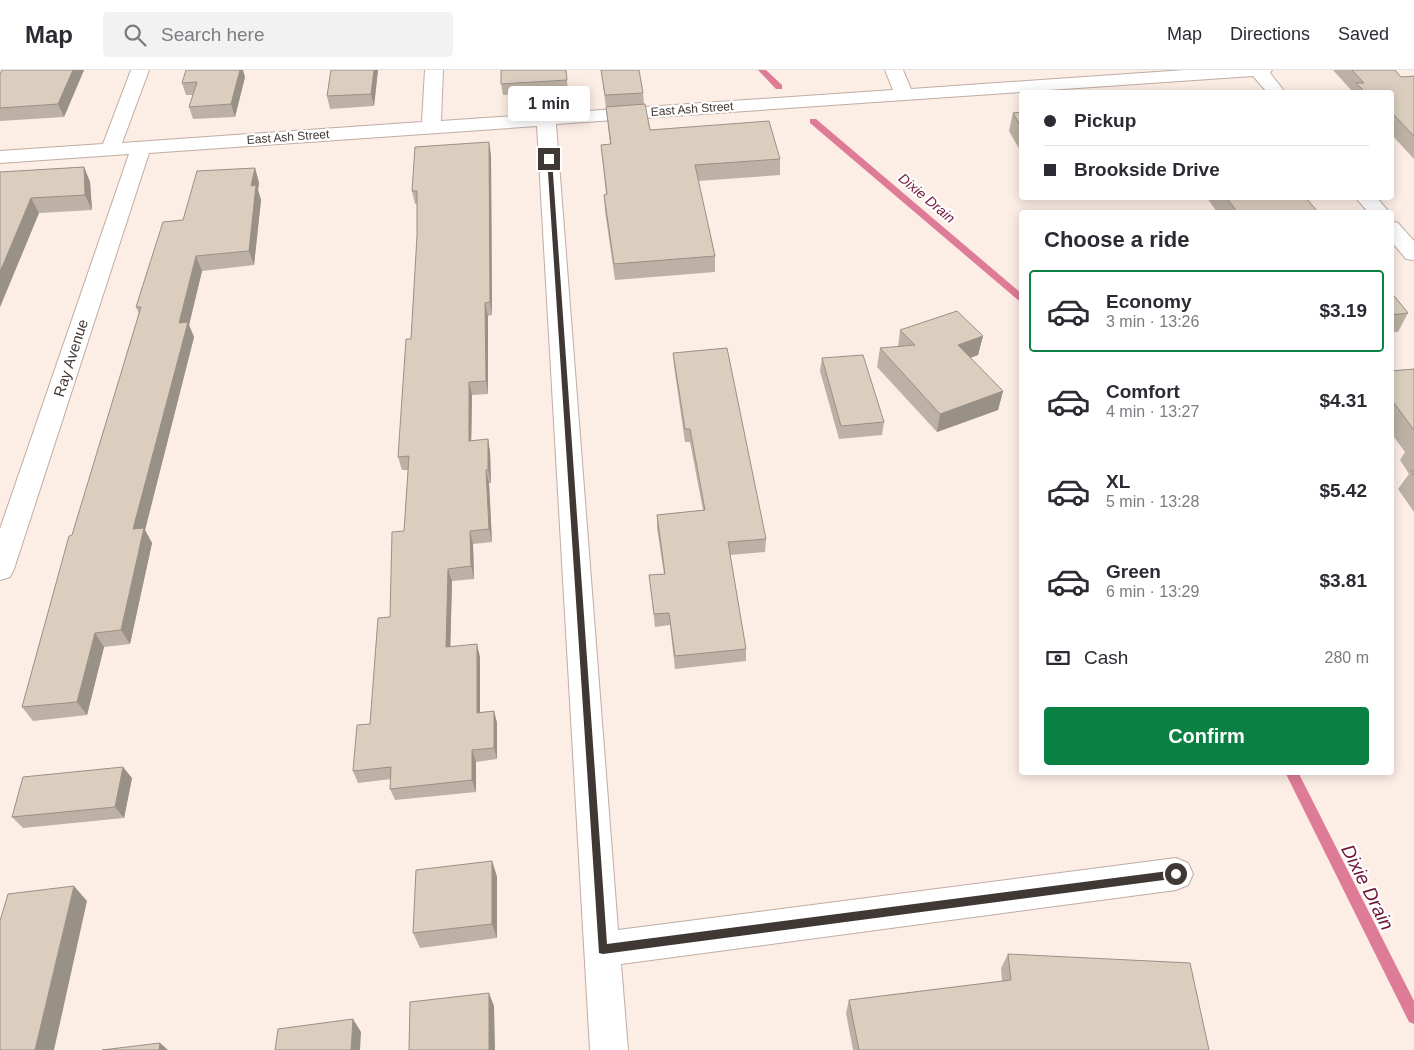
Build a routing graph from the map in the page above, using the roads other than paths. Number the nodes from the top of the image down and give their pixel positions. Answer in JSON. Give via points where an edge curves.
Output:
{"nodes":[{"id":1,"x":140,"y":70,"type":"edge"},
{"id":2,"x":434,"y":70,"type":"edge"},
{"id":3,"x":894,"y":70,"type":"edge"},
{"id":4,"x":1257,"y":70,"type":"edge"},
{"id":5,"x":1264,"y":70,"type":"edge"},
{"id":6,"x":1274,"y":90,"type":"edge"},
{"id":7,"x":904,"y":95,"type":"junction"},
{"id":8,"x":546,"y":119,"type":"junction"},
{"id":9,"x":431,"y":127,"type":"junction"},
{"id":10,"x":141,"y":148,"type":"junction"},
{"id":11,"x":110,"y":150,"type":"junction"},
{"id":12,"x":0,"y":157,"type":"edge"},
{"id":13,"x":1368,"y":200,"type":"edge"},
{"id":14,"x":1377,"y":210,"type":"edge"},
{"id":15,"x":1394,"y":231,"type":"edge"},
{"id":16,"x":1414,"y":254,"type":"edge"},
{"id":17,"x":0,"y":569,"type":"edge"},
{"id":18,"x":1176,"y":874,"type":"dead end"},
{"id":19,"x":603,"y":949,"type":"junction"},
{"id":20,"x":609,"y":1050,"type":"edge"}],
"edges":[{"from":1,"to":11,"type":"street"},
{"from":2,"to":9,"type":"street"},
{"from":3,"to":7,"type":"street"},
{"from":4,"to":5,"type":"street","name":"East Ash Street"},
{"from":4,"to":6,"type":"street"},
{"from":4,"to":7,"type":"street","name":"East Ash Street"},
{"from":7,"to":8,"type":"street","name":"East Ash Street"},
{"from":8,"to":9,"type":"street","name":"East Ash Street"},
{"from":8,"to":19,"type":"street"},
{"from":9,"to":10,"type":"street","name":"East Ash Street"},
{"from":10,"to":11,"type":"street","name":"East Ash Street"},
{"from":10,"to":17,"type":"street","name":"Ray Avenue"},
{"from":11,"to":12,"type":"street","name":"East Ash Street"},
{"from":13,"to":14,"type":"street"},
{"from":15,"to":16,"type":"street"},
{"from":18,"to":19,"type":"street"},
{"from":19,"to":20,"type":"street"}]}
